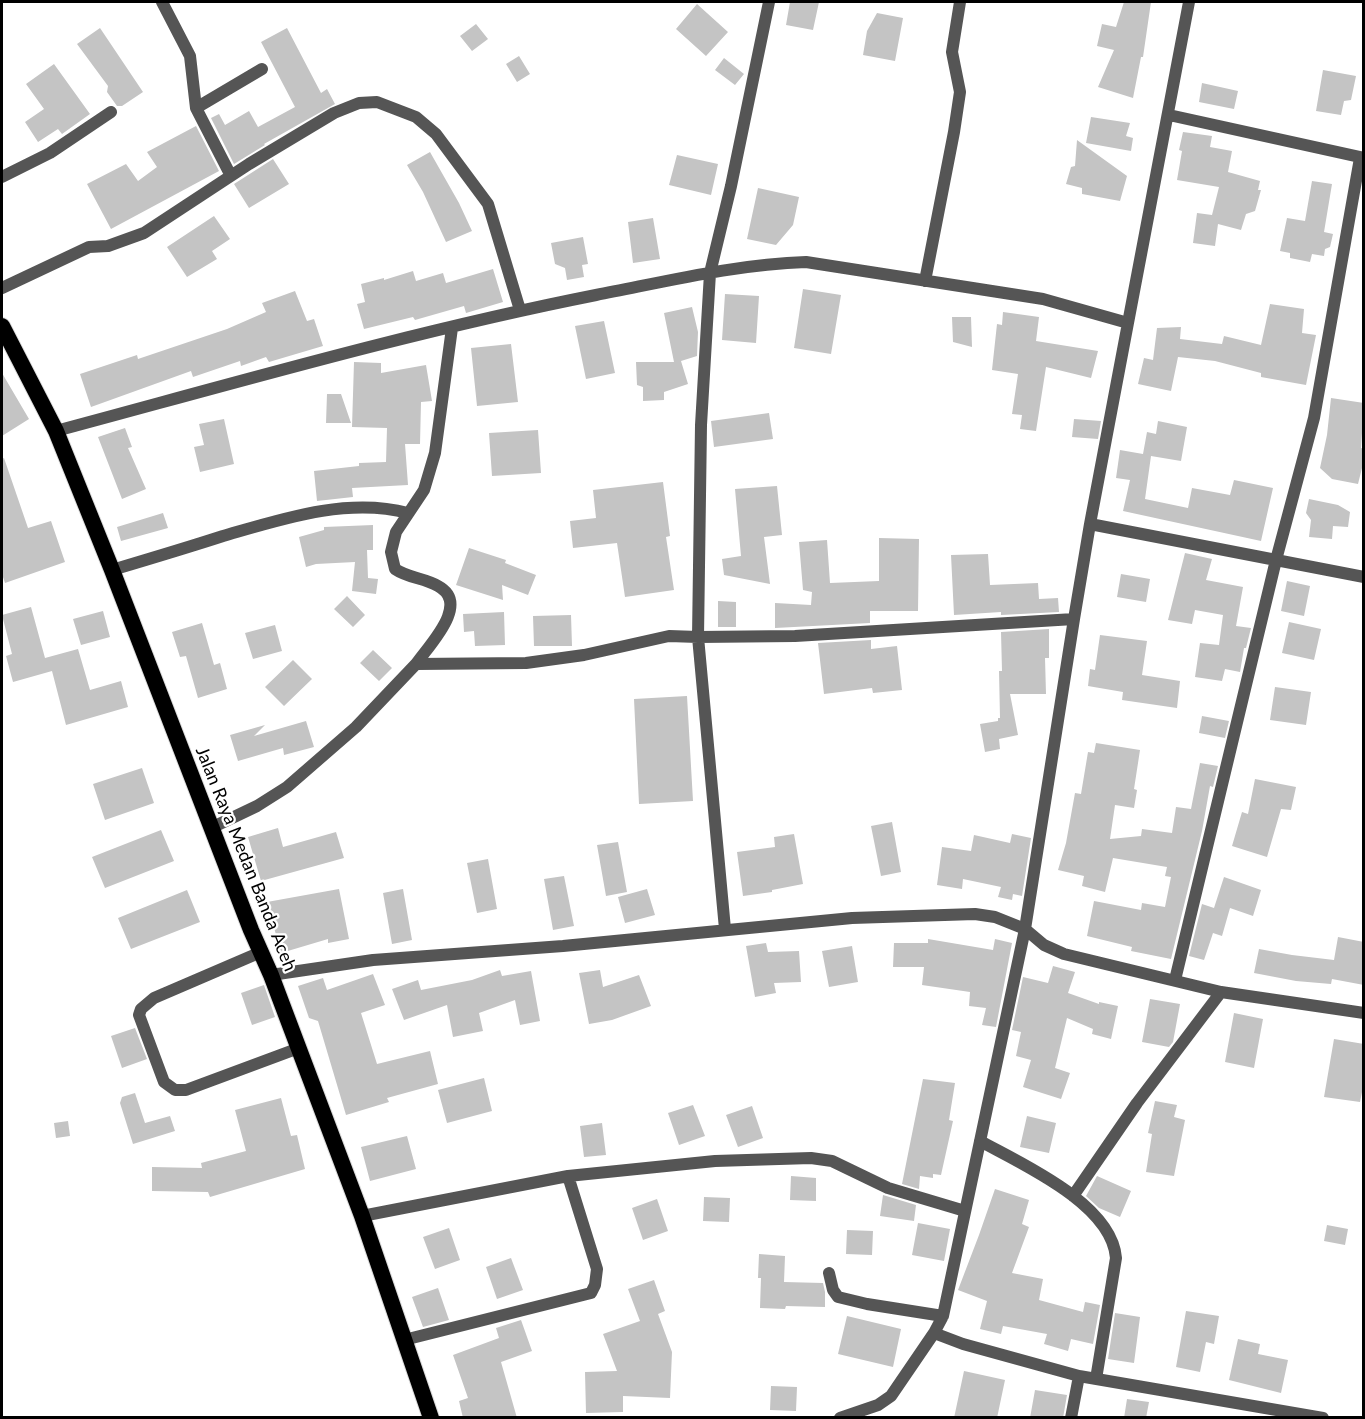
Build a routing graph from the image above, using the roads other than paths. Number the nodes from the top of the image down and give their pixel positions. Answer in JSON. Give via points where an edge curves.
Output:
{"nodes":[{"id":1,"x":162,"y":2,"type":"edge"},
{"id":2,"x":769,"y":2,"type":"edge"},
{"id":3,"x":960,"y":2,"type":"edge"},
{"id":4,"x":1189,"y":2,"type":"edge"},
{"id":5,"x":262,"y":69,"type":"dead end"},
{"id":6,"x":196,"y":108,"type":"junction"},
{"id":7,"x":111,"y":112,"type":"dead end"},
{"id":8,"x":1169,"y":115,"type":"junction"},
{"id":9,"x":1362,"y":158,"type":"edge"},
{"id":10,"x":231,"y":176,"type":"junction"},
{"id":11,"x":2,"y":177,"type":"edge"},
{"id":12,"x":710,"y":273,"type":"junction"},
{"id":13,"x":925,"y":281,"type":"junction"},
{"id":14,"x":2,"y":288,"type":"edge"},
{"id":15,"x":519,"y":310,"type":"junction"},
{"id":16,"x":1128,"y":323,"type":"junction"},
{"id":17,"x":2,"y":326,"type":"edge"},
{"id":18,"x":452,"y":328,"type":"junction"},
{"id":19,"x":56,"y":431,"type":"junction"},
{"id":20,"x":408,"y":513,"type":"junction"},
{"id":21,"x":1090,"y":524,"type":"junction"},
{"id":22,"x":1276,"y":560,"type":"junction"},
{"id":23,"x":112,"y":570,"type":"junction"},
{"id":24,"x":1364,"y":577,"type":"edge"},
{"id":25,"x":1074,"y":619,"type":"junction"},
{"id":26,"x":698,"y":637,"type":"junction"},
{"id":27,"x":416,"y":664,"type":"junction"},
{"id":28,"x":211,"y":828,"type":"junction"},
{"id":29,"x":725,"y":929,"type":"junction"},
{"id":30,"x":1025,"y":929,"type":"junction"},
{"id":31,"x":261,"y":952,"type":"junction"},
{"id":32,"x":272,"y":975,"type":"junction"},
{"id":33,"x":1179,"y":981,"type":"junction"},
{"id":34,"x":1215,"y":990,"type":"junction"},
{"id":35,"x":1364,"y":1013,"type":"edge"},
{"id":36,"x":299,"y":1048,"type":"junction"},
{"id":37,"x":980,"y":1140,"type":"junction"},
{"id":38,"x":568,"y":1176,"type":"junction"},
{"id":39,"x":1073,"y":1196,"type":"junction"},
{"id":40,"x":965,"y":1211,"type":"junction"},
{"id":41,"x":362,"y":1216,"type":"junction"},
{"id":42,"x":829,"y":1273,"type":"dead end"},
{"id":43,"x":943,"y":1317,"type":"junction"},
{"id":44,"x":938,"y":1335,"type":"junction"},
{"id":45,"x":404,"y":1340,"type":"junction"},
{"id":46,"x":1079,"y":1376,"type":"junction"},
{"id":47,"x":1095,"y":1379,"type":"junction"},
{"id":48,"x":430,"y":1418,"type":"edge"},
{"id":49,"x":840,"y":1418,"type":"edge"},
{"id":50,"x":1071,"y":1418,"type":"edge"},
{"id":51,"x":1323,"y":1418,"type":"edge"}],
"edges":[{"from":1,"to":6,"type":"street","via":[[190,56]]},
{"from":2,"to":12,"type":"street"},
{"from":3,"to":13,"type":"street","via":[[952,52],[960,93]]},
{"from":4,"to":8,"type":"street"},
{"from":5,"to":6,"type":"street"},
{"from":6,"to":10,"type":"street"},
{"from":7,"to":11,"type":"street","via":[[50,153]]},
{"from":8,"to":9,"type":"street"},
{"from":8,"to":16,"type":"street"},
{"from":9,"to":22,"type":"street","via":[[1314,418]]},
{"from":10,"to":14,"type":"street","via":[[144,233],[108,246],[89,247]]},
{"from":10,"to":15,"type":"street","via":[[350,106],[377,102],[397,108],[416,117],[436,134],[488,204]]},
{"from":12,"to":13,"type":"street","via":[[806,262]]},
{"from":12,"to":15,"type":"street"},
{"from":12,"to":26,"type":"street","via":[[701,425]]},
{"from":13,"to":16,"type":"street","via":[[1043,299]]},
{"from":15,"to":18,"type":"street"},
{"from":16,"to":21,"type":"street"},
{"from":17,"to":19,"type":"highway","name":"Jalan Raya Medan Banda Aceh"},
{"from":18,"to":19,"type":"street","via":[[298,364]]},
{"from":18,"to":20,"type":"street","via":[[435,453],[424,490]]},
{"from":19,"to":23,"type":"highway","name":"Jalan Raya Medan Banda Aceh"},
{"from":20,"to":23,"type":"street","via":[[382,507],[293,515]]},
{"from":20,"to":27,"type":"street","via":[[390,552],[395,569],[439,586],[452,606],[450,616]]},
{"from":21,"to":22,"type":"street"},
{"from":21,"to":25,"type":"street"},
{"from":22,"to":24,"type":"street"},
{"from":22,"to":33,"type":"street"},
{"from":23,"to":28,"type":"highway","name":"Jalan Raya Medan Banda Aceh"},
{"from":25,"to":26,"type":"street","via":[[850,633]]},
{"from":25,"to":30,"type":"street"},
{"from":26,"to":27,"type":"street","via":[[669,636],[526,663]]},
{"from":26,"to":29,"type":"street"},
{"from":27,"to":28,"type":"street","via":[[356,727],[287,787]]},
{"from":28,"to":31,"type":"highway","name":"Jalan Raya Medan Banda Aceh"},
{"from":29,"to":30,"type":"street","via":[[852,918],[975,914]]},
{"from":29,"to":32,"type":"street","via":[[373,960]]},
{"from":30,"to":33,"type":"street","via":[[1044,945],[1064,954]]},
{"from":30,"to":37,"type":"street"},
{"from":31,"to":32,"type":"highway","name":"Jalan Raya Medan Banda Aceh"},
{"from":31,"to":36,"type":"street","via":[[154,998],[141,1009],[139,1015],[164,1082],[175,1090],[186,1090]]},
{"from":32,"to":36,"type":"highway","name":"Jalan Raya Medan Banda Aceh"},
{"from":33,"to":34,"type":"street"},
{"from":34,"to":35,"type":"street"},
{"from":34,"to":39,"type":"street"},
{"from":36,"to":41,"type":"highway","name":"Jalan Raya Medan Banda Aceh"},
{"from":37,"to":39,"type":"street"},
{"from":37,"to":40,"type":"street"},
{"from":38,"to":40,"type":"street","via":[[715,1161],[811,1158],[832,1161],[888,1188]]},
{"from":38,"to":41,"type":"street"},
{"from":38,"to":45,"type":"street","via":[[597,1269],[591,1293]]},
{"from":39,"to":47,"type":"street","via":[[1089,1209],[1115,1249]]},
{"from":40,"to":43,"type":"street"},
{"from":41,"to":45,"type":"highway","name":"Jalan Raya Medan Banda Aceh"},
{"from":42,"to":43,"type":"street","via":[[838,1297]]},
{"from":43,"to":44,"type":"street"},
{"from":44,"to":46,"type":"street"},
{"from":44,"to":49,"type":"street","via":[[891,1396],[878,1405]]},
{"from":45,"to":48,"type":"highway","name":"Jalan Raya Medan Banda Aceh"},
{"from":46,"to":47,"type":"street"},
{"from":46,"to":50,"type":"street"},
{"from":47,"to":51,"type":"street"}]}
